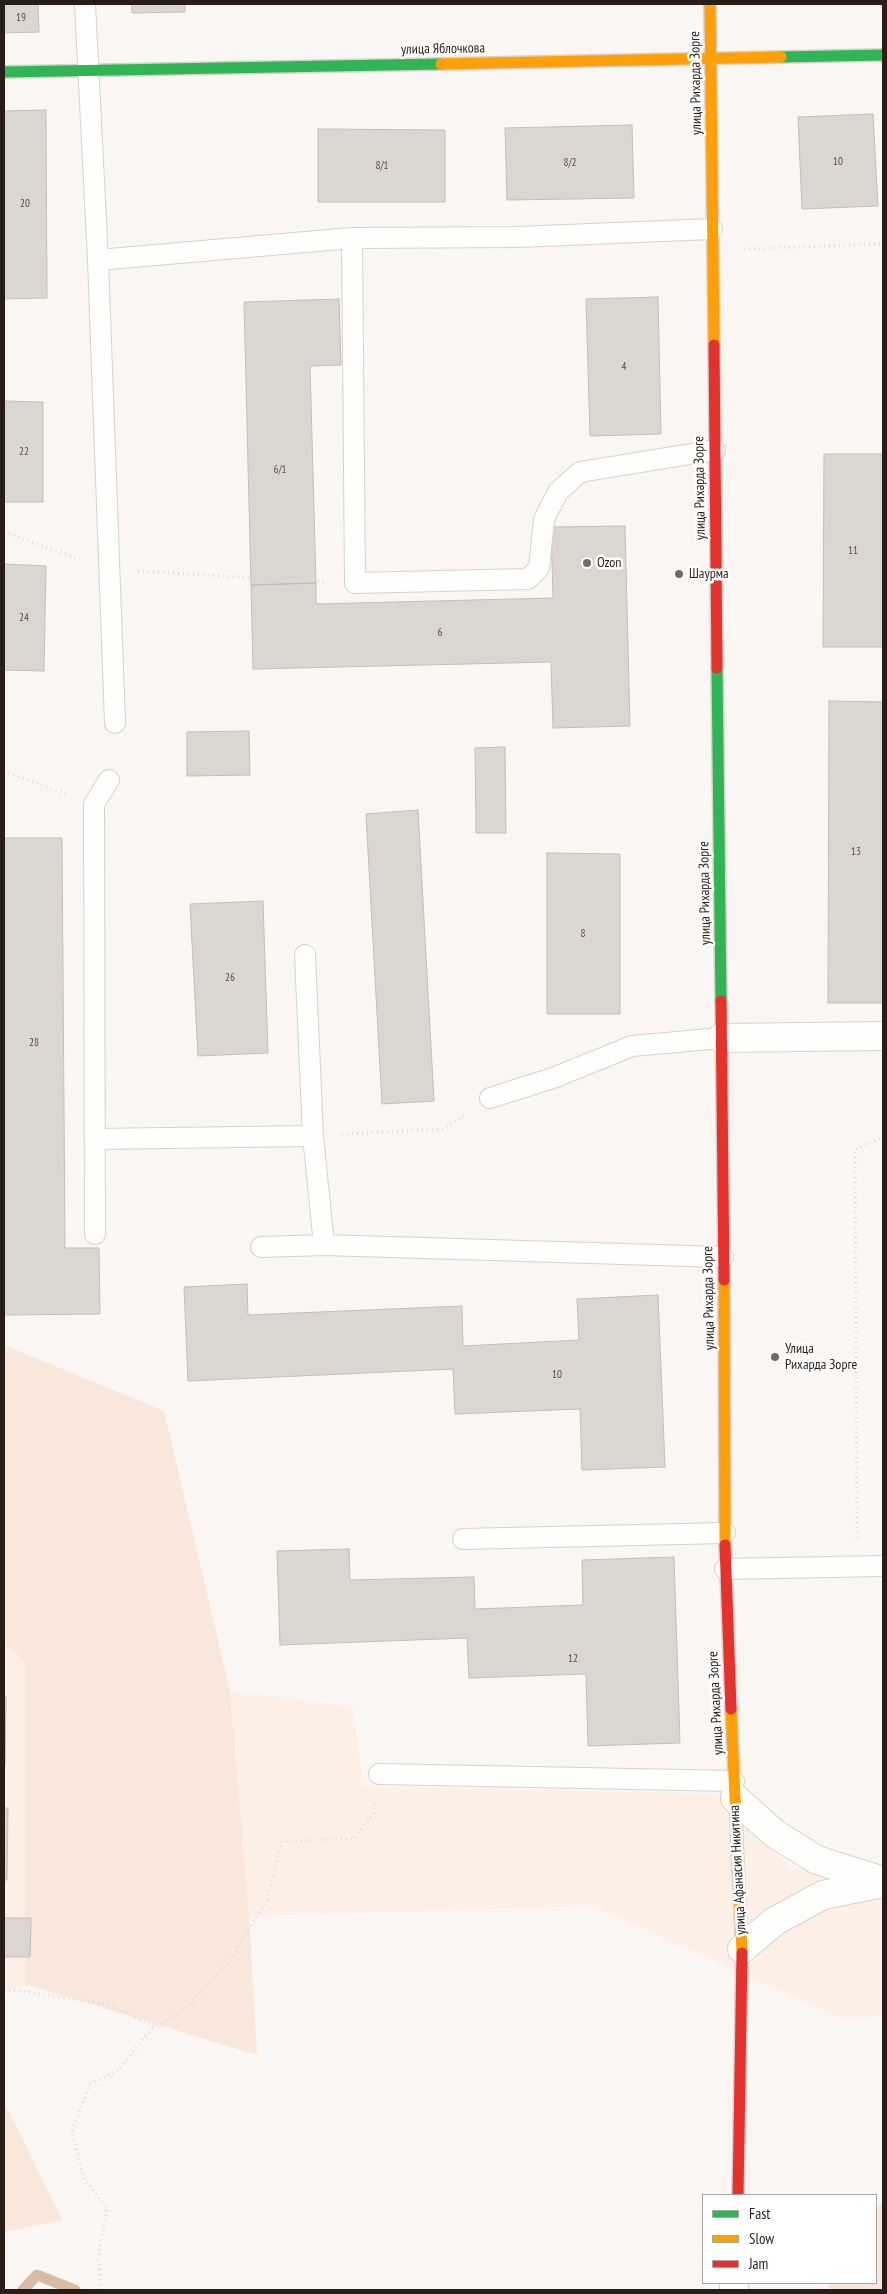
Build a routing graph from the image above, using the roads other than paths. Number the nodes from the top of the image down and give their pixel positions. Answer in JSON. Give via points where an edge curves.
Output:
{"nodes":[{"id":1,"x":86,"y":4,"type":"edge"},
{"id":2,"x":710,"y":4,"type":"edge"},
{"id":3,"x":883,"y":55,"type":"edge"},
{"id":4,"x":711,"y":58,"type":"junction"},
{"id":5,"x":89,"y":70,"type":"junction"},
{"id":6,"x":4,"y":72,"type":"edge"},
{"id":7,"x":712,"y":229,"type":"junction"},
{"id":8,"x":352,"y":238,"type":"junction"},
{"id":9,"x":98,"y":260,"type":"junction"},
{"id":10,"x":715,"y":450,"type":"junction"},
{"id":11,"x":115,"y":723,"type":"dead end"},
{"id":12,"x":108,"y":780,"type":"dead end"},
{"id":13,"x":305,"y":956,"type":"dead end"},
{"id":14,"x":883,"y":1036,"type":"edge"},
{"id":15,"x":721,"y":1038,"type":"junction"},
{"id":16,"x":490,"y":1098,"type":"road end"},
{"id":17,"x":314,"y":1136,"type":"junction"},
{"id":18,"x":95,"y":1139,"type":"junction"},
{"id":19,"x":95,"y":1234,"type":"dead end"},
{"id":20,"x":324,"y":1245,"type":"junction"},
{"id":21,"x":261,"y":1246,"type":"dead end"},
{"id":22,"x":724,"y":1256,"type":"junction"},
{"id":23,"x":725,"y":1533,"type":"junction"},
{"id":24,"x":464,"y":1539,"type":"dead end"},
{"id":25,"x":883,"y":1566,"type":"edge"},
{"id":26,"x":725,"y":1569,"type":"junction"},
{"id":27,"x":379,"y":1774,"type":"road end"},
{"id":28,"x":735,"y":1790,"type":"junction"},
{"id":29,"x":883,"y":1882,"type":"edge"},
{"id":30,"x":742,"y":1949,"type":"junction"},
{"id":31,"x":738,"y":2194,"type":"edge"}],
"edges":[{"from":1,"to":5,"type":"lane"},
{"from":2,"to":4,"type":"street","name":"улица Рихарда Зорге"},
{"from":3,"to":4,"type":"street","name":"улица Яблочкова"},
{"from":4,"to":5,"type":"street","name":"улица Яблочкова"},
{"from":4,"to":7,"type":"street","name":"улица Рихарда Зорге"},
{"from":5,"to":6,"type":"street","name":"улица Яблочкова"},
{"from":5,"to":9,"type":"lane"},
{"from":7,"to":8,"type":"lane","via":[[518,237]]},
{"from":7,"to":10,"type":"street","name":"улица Рихарда Зорге"},
{"from":8,"to":9,"type":"lane"},
{"from":8,"to":10,"type":"lane","via":[[355,584],[528,579],[538,568],[544,519],[558,492],[580,472]]},
{"from":9,"to":11,"type":"lane"},
{"from":10,"to":15,"type":"street","name":"улица Рихарда Зорге"},
{"from":12,"to":18,"type":"lane","via":[[94,804]]},
{"from":13,"to":17,"type":"lane"},
{"from":14,"to":15,"type":"street"},
{"from":15,"to":16,"type":"lane","via":[[632,1046],[553,1078]]},
{"from":15,"to":22,"type":"street","name":"улица Рихарда Зорге"},
{"from":17,"to":18,"type":"lane"},
{"from":17,"to":20,"type":"lane"},
{"from":18,"to":19,"type":"lane"},
{"from":20,"to":21,"type":"lane"},
{"from":20,"to":22,"type":"lane"},
{"from":22,"to":23,"type":"street","name":"улица Рихарда Зорге"},
{"from":23,"to":24,"type":"lane"},
{"from":23,"to":26,"type":"street","name":"улица Рихарда Зорге"},
{"from":25,"to":26,"type":"lane"},
{"from":26,"to":28,"type":"street","name":"улица Рихарда Зорге"},
{"from":27,"to":28,"type":"lane"},
{"from":28,"to":29,"type":"street","via":[[775,1834],[817,1860]]},
{"from":28,"to":30,"type":"street","name":"улица Афанасия Никитина"},
{"from":29,"to":30,"type":"street","name":"улица Афанасия Никитина","via":[[823,1895],[775,1921]]},
{"from":30,"to":31,"type":"street"}]}
